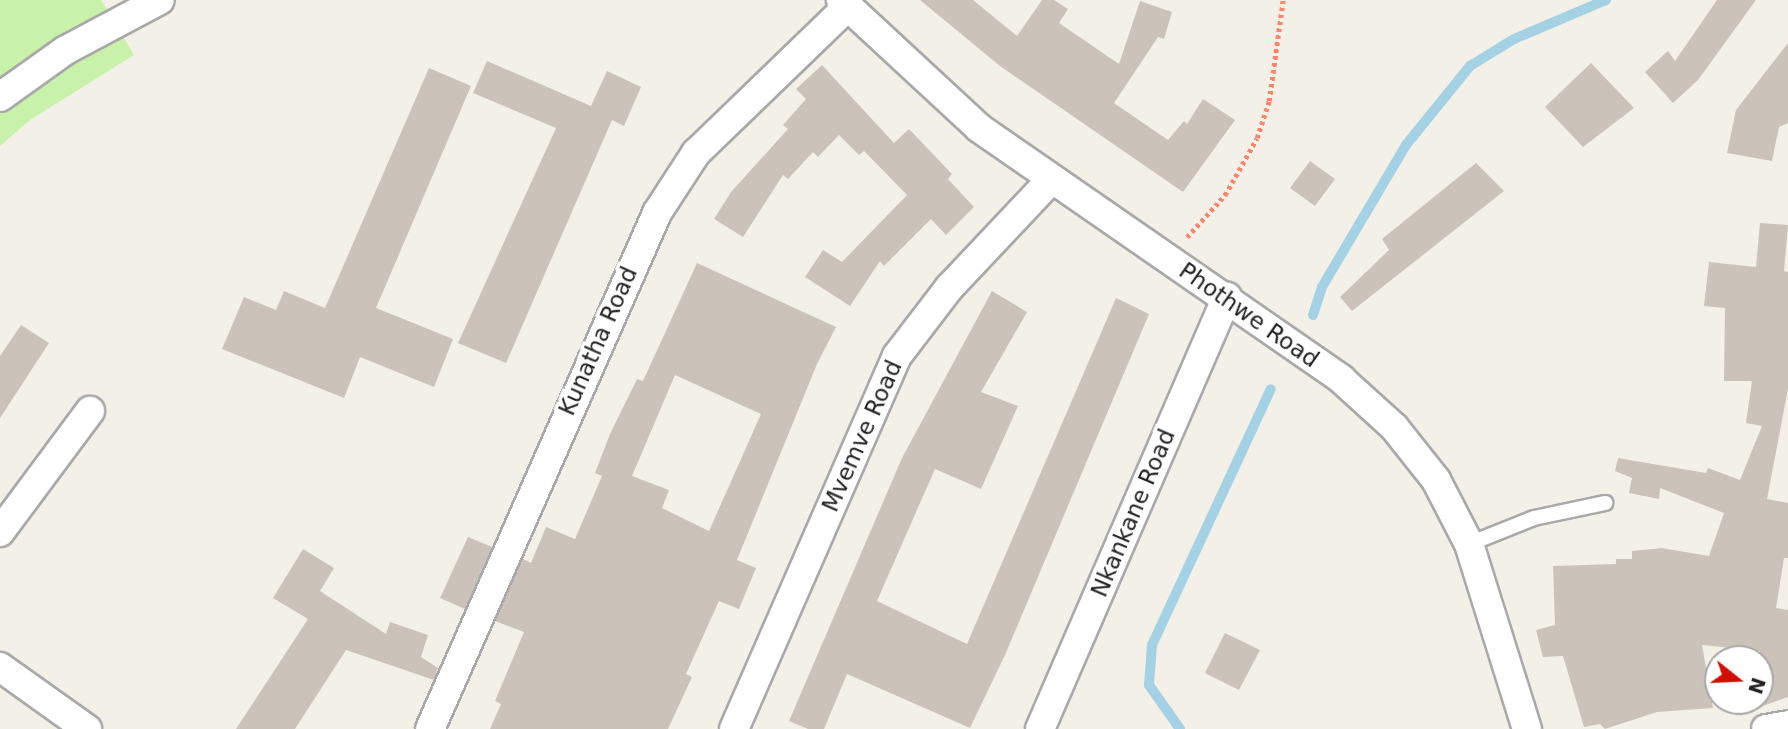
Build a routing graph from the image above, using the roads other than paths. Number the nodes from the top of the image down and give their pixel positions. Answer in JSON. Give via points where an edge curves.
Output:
{"nodes":[{"id":1,"x":160,"y":0,"type":"edge"},
{"id":2,"x":845,"y":3,"type":"edge"},
{"id":3,"x":0,"y":97,"type":"edge"},
{"id":4,"x":1050,"y":181,"type":"junction"},
{"id":5,"x":1227,"y":297,"type":"junction"},
{"id":6,"x":90,"y":411,"type":"dead end"},
{"id":7,"x":1605,"y":503,"type":"dead end"},
{"id":8,"x":0,"y":532,"type":"edge"},
{"id":9,"x":1469,"y":544,"type":"junction"},
{"id":10,"x":0,"y":667,"type":"edge"},
{"id":11,"x":1788,"y":725,"type":"edge"},
{"id":12,"x":87,"y":729,"type":"edge"},
{"id":13,"x":430,"y":729,"type":"edge"},
{"id":14,"x":734,"y":729,"type":"edge"},
{"id":15,"x":1040,"y":729,"type":"edge"},
{"id":16,"x":1527,"y":729,"type":"edge"},
{"id":17,"x":1766,"y":729,"type":"edge"}],
"edges":[{"from":1,"to":3,"type":"street","via":[[65,50]]},
{"from":2,"to":4,"type":"street","name":"Phothwe Road","via":[[938,94]]},
{"from":2,"to":13,"type":"street","name":"Kunatha Road","via":[[696,153],[657,213]]},
{"from":4,"to":5,"type":"street","name":"Phothwe Road"},
{"from":4,"to":14,"type":"street","name":"Mvemve Road","via":[[949,288],[897,356]]},
{"from":5,"to":9,"type":"street","name":"Phothwe Road","via":[[1341,379],[1394,427],[1436,480]]},
{"from":5,"to":15,"type":"street","name":"Nkankane Road"},
{"from":6,"to":8,"type":"street"},
{"from":7,"to":9,"type":"lane","via":[[1534,518]]},
{"from":9,"to":16,"type":"street","name":"Phothwe Road"},
{"from":10,"to":12,"type":"street"},
{"from":11,"to":17,"type":"street"}]}
